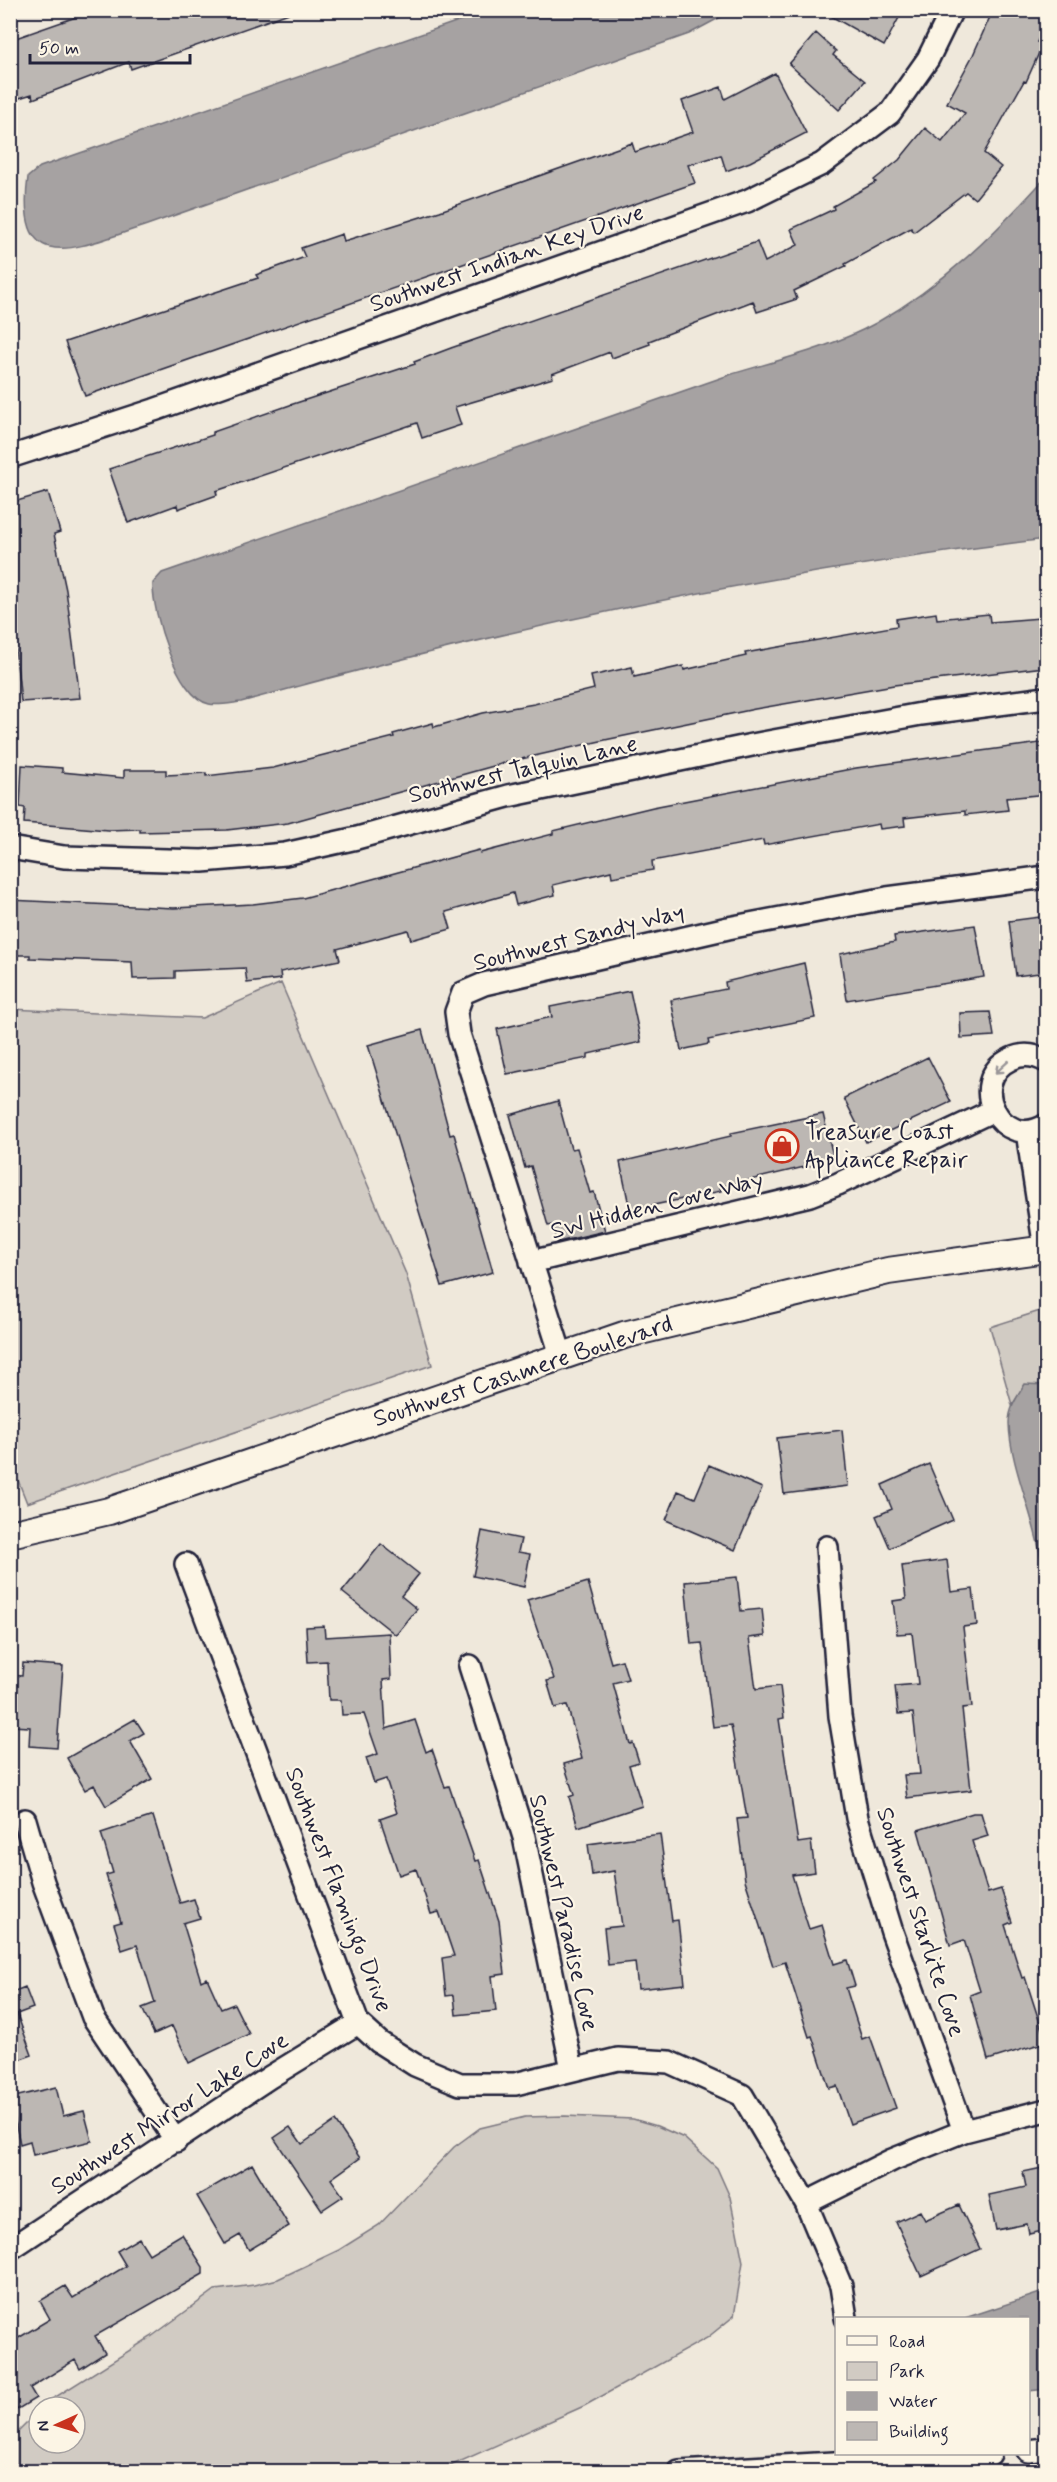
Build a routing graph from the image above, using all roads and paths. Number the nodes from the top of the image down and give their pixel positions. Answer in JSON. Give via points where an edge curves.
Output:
{"nodes":[{"id":1,"x":952,"y":10,"type":"edge"},
{"id":2,"x":10,"y":457,"type":"edge"},
{"id":3,"x":1047,"y":698,"type":"edge"},
{"id":4,"x":10,"y":848,"type":"edge"},
{"id":5,"x":1047,"y":877,"type":"edge"},
{"id":6,"x":1047,"y":1061,"type":"edge"},
{"id":7,"x":992,"y":1111,"type":"junction"},
{"id":8,"x":1037,"y":1128,"type":"edge"},
{"id":9,"x":1046,"y":1249,"type":"edge"},
{"id":10,"x":531,"y":1262,"type":"junction"},
{"id":11,"x":561,"y":1355,"type":"junction"},
{"id":12,"x":10,"y":1534,"type":"edge"},
{"id":13,"x":826,"y":1546,"type":"dead end"},
{"id":14,"x":186,"y":1564,"type":"dead end"},
{"id":15,"x":470,"y":1666,"type":"dead end"},
{"id":16,"x":25,"y":1820,"type":"dead end"},
{"id":17,"x":358,"y":2023,"type":"junction"},
{"id":18,"x":572,"y":2069,"type":"junction"},
{"id":19,"x":1047,"y":2110,"type":"edge"},
{"id":20,"x":964,"y":2131,"type":"junction"},
{"id":21,"x":176,"y":2141,"type":"junction"},
{"id":22,"x":806,"y":2203,"type":"junction"},
{"id":23,"x":10,"y":2249,"type":"edge"},
{"id":24,"x":846,"y":2317,"type":"edge"},
{"id":25,"x":1047,"y":2450,"type":"edge"},
{"id":26,"x":1030,"y":2451,"type":"edge"},
{"id":27,"x":974,"y":2455,"type":"edge"},
{"id":28,"x":865,"y":2462,"type":"edge"},
{"id":29,"x":679,"y":2472,"type":"edge"}],
"edges":[{"from":1,"to":2,"type":"street","name":"Southwest Indian Key Drive","via":[[928,59],[890,113],[822,164],[747,201]]},
{"from":3,"to":4,"type":"street","name":"Southwest Talquin Lane","via":[[921,714],[752,745],[508,796],[285,854],[190,861],[64,857]]},
{"from":5,"to":10,"type":"street","name":"Southwest Sandy Way","via":[[886,898],[739,926],[484,984],[463,993],[456,1012],[459,1034]]},
{"from":6,"to":7,"type":"street","one_way":true,"via":[[1025,1055],[1004,1062],[990,1081]]},
{"from":7,"to":8,"type":"street","via":[[1003,1124],[1015,1130]]},
{"from":7,"to":10,"type":"street","name":"SW Hidden Cove Way","via":[[810,1195]]},
{"from":8,"to":9,"type":"street"},
{"from":9,"to":11,"type":"street","name":"Southwest Cashmere Boulevard","via":[[888,1271],[624,1335]]},
{"from":10,"to":11,"type":"street","name":"Southwest Sandy Way"},
{"from":11,"to":12,"type":"street","name":"Southwest Cashmere Boulevard","via":[[109,1511]]},
{"from":13,"to":20,"type":"street","name":"Southwest Starlite Cove","via":[[840,1716],[857,1818],[892,1932]]},
{"from":14,"to":17,"type":"street","name":"Southwest Flamingo Drive"},
{"from":15,"to":18,"type":"street","name":"Southwest Paradise Cove","via":[[524,1837]]},
{"from":16,"to":21,"type":"street","via":[[43,1882],[93,2018]]},
{"from":17,"to":18,"type":"street","name":"Southwest Flamingo Drive","via":[[415,2065],[460,2084],[515,2084]]},
{"from":17,"to":21,"type":"street","name":"Southwest Mirror Lake Cove"},
{"from":18,"to":22,"type":"street","name":"Southwest Flamingo Drive","via":[[618,2059],[669,2062],[742,2095]]},
{"from":19,"to":20,"type":"street"},
{"from":20,"to":22,"type":"street","via":[[892,2160]]},
{"from":21,"to":23,"type":"street","name":"Southwest Mirror Lake Cove"},
{"from":22,"to":24,"type":"street","name":"Southwest Flamingo Drive","via":[[841,2286]]},
{"from":25,"to":26,"type":"street"},
{"from":27,"to":28,"type":"street"},
{"from":28,"to":29,"type":"street"}]}
